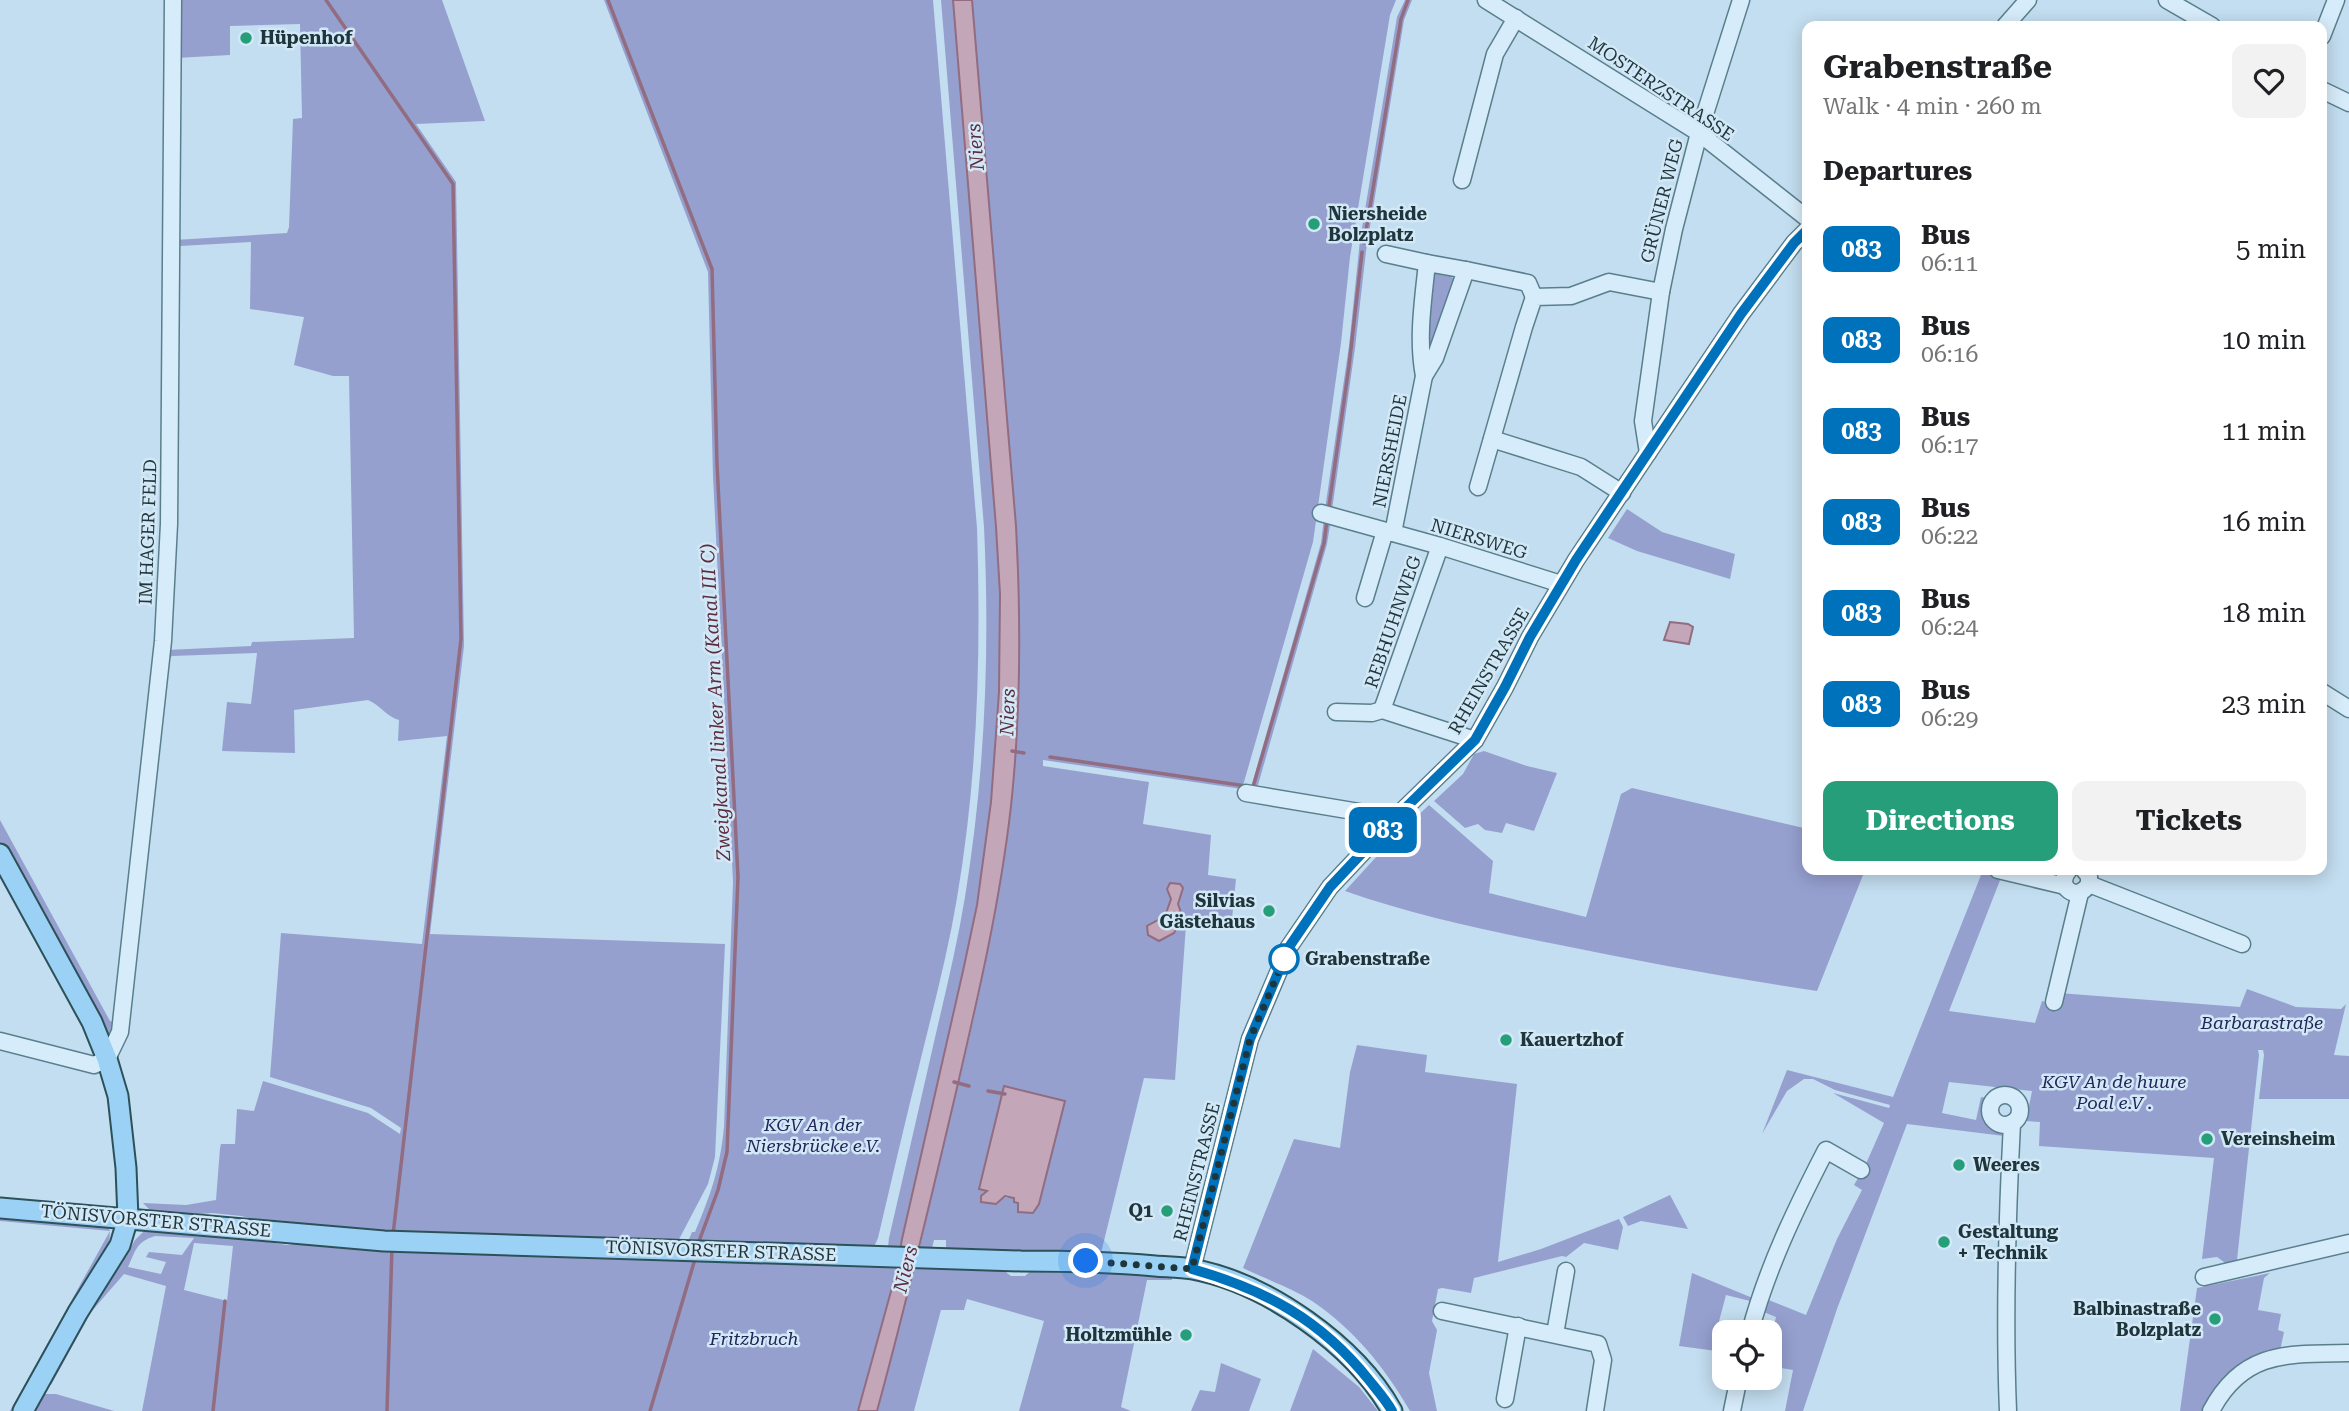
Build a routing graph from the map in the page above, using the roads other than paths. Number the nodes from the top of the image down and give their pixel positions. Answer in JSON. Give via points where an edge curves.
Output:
{"nodes":[{"id":1,"x":173,"y":0,"type":"edge"},
{"id":2,"x":1486,"y":0,"type":"edge"},
{"id":3,"x":1741,"y":0,"type":"edge"},
{"id":4,"x":2028,"y":0,"type":"edge"},
{"id":5,"x":2168,"y":0,"type":"edge"},
{"id":6,"x":2336,"y":0,"type":"edge"},
{"id":7,"x":1516,"y":18,"type":"junction"},
{"id":8,"x":2009,"y":21,"type":"edge"},
{"id":9,"x":2204,"y":21,"type":"edge"},
{"id":10,"x":2327,"y":23,"type":"edge"},
{"id":11,"x":2327,"y":92,"type":"edge"},
{"id":12,"x":2349,"y":103,"type":"edge"},
{"id":13,"x":1699,"y":133,"type":"junction"},
{"id":14,"x":1462,"y":180,"type":"dead end"},
{"id":15,"x":1802,"y":214,"type":"edge"},
{"id":16,"x":1802,"y":235,"type":"edge"},
{"id":17,"x":1386,"y":254,"type":"dead end"},
{"id":18,"x":1427,"y":263,"type":"junction"},
{"id":19,"x":1466,"y":270,"type":"junction"},
{"id":20,"x":1661,"y":292,"type":"junction"},
{"id":21,"x":1534,"y":297,"type":"junction"},
{"id":22,"x":1424,"y":376,"type":"junction"},
{"id":23,"x":1492,"y":439,"type":"junction"},
{"id":24,"x":1648,"y":453,"type":"junction"},
{"id":25,"x":1478,"y":487,"type":"dead end"},
{"id":26,"x":1622,"y":493,"type":"junction"},
{"id":27,"x":1321,"y":513,"type":"dead end"},
{"id":28,"x":1389,"y":532,"type":"junction"},
{"id":29,"x":1440,"y":546,"type":"junction"},
{"id":30,"x":1561,"y":584,"type":"junction"},
{"id":31,"x":1364,"y":598,"type":"dead end"},
{"id":32,"x":2327,"y":695,"type":"edge"},
{"id":33,"x":2349,"y":709,"type":"edge"},
{"id":34,"x":1382,"y":710,"type":"junction"},
{"id":35,"x":1336,"y":712,"type":"dead end"},
{"id":36,"x":1475,"y":740,"type":"junction"},
{"id":37,"x":1246,"y":793,"type":"dead end"},
{"id":38,"x":1395,"y":818,"type":"junction"},
{"id":39,"x":0,"y":854,"type":"edge"},
{"id":40,"x":2029,"y":875,"type":"edge"},
{"id":41,"x":2066,"y":875,"type":"edge"},
{"id":42,"x":2079,"y":883,"type":"edge"},
{"id":43,"x":2242,"y":944,"type":"dead end"},
{"id":44,"x":2054,"y":1002,"type":"dead end"},
{"id":45,"x":0,"y":1041,"type":"edge"},
{"id":46,"x":107,"y":1059,"type":"junction"},
{"id":47,"x":2012,"y":1123,"type":"dead end"},
{"id":48,"x":1861,"y":1170,"type":"dead end"},
{"id":49,"x":0,"y":1208,"type":"edge"},
{"id":50,"x":128,"y":1218,"type":"junction"},
{"id":51,"x":2349,"y":1243,"type":"edge"},
{"id":52,"x":1192,"y":1269,"type":"junction"},
{"id":53,"x":1566,"y":1271,"type":"dead end"},
{"id":54,"x":2204,"y":1277,"type":"dead end"},
{"id":55,"x":1442,"y":1311,"type":"dead end"},
{"id":56,"x":1754,"y":1320,"type":"edge"},
{"id":57,"x":1518,"y":1326,"type":"junction"},
{"id":58,"x":1555,"y":1334,"type":"junction"},
{"id":59,"x":2349,"y":1353,"type":"edge"},
{"id":60,"x":1736,"y":1390,"type":"edge"},
{"id":61,"x":1505,"y":1399,"type":"dead end"},
{"id":62,"x":23,"y":1411,"type":"edge"},
{"id":63,"x":1392,"y":1411,"type":"edge"},
{"id":64,"x":1595,"y":1411,"type":"edge"},
{"id":65,"x":1732,"y":1411,"type":"edge"},
{"id":66,"x":2008,"y":1411,"type":"edge"},
{"id":67,"x":2211,"y":1411,"type":"edge"}],
"edges":[{"from":1,"to":46,"type":"street","name":"IM HAGER FELD","via":[[169,524],[163,641],[120,1032]]},
{"from":2,"to":7,"type":"street","name":"MOSTERZSTRASSE"},
{"from":3,"to":13,"type":"street","name":"GRÜNER WEG"},
{"from":4,"to":8,"type":"street"},
{"from":5,"to":9,"type":"street"},
{"from":6,"to":10,"type":"street"},
{"from":7,"to":13,"type":"street","name":"MOSTERZSTRASSE"},
{"from":7,"to":14,"type":"street","via":[[1495,54]]},
{"from":11,"to":12,"type":"street"},
{"from":13,"to":15,"type":"street","name":"MOSTERZSTRASSE"},
{"from":13,"to":20,"type":"street","name":"GRÜNER WEG"},
{"from":16,"to":24,"type":"street","name":"RHEINSTRASSE","via":[[1741,314]]},
{"from":17,"to":18,"type":"street"},
{"from":18,"to":19,"type":"street"},
{"from":18,"to":22,"type":"street","name":"NIERSHEIDE","via":[[1420,358]]},
{"from":19,"to":21,"type":"street","via":[[1528,283]]},
{"from":19,"to":22,"type":"street","name":"NIERSHEIDE","via":[[1435,358]]},
{"from":20,"to":21,"type":"street","name":"GRÜNER WEG","via":[[1609,282],[1571,296]]},
{"from":20,"to":24,"type":"street","name":"GRÜNER WEG","via":[[1643,421]]},
{"from":21,"to":23,"type":"street"},
{"from":22,"to":28,"type":"street","name":"NIERSHEIDE"},
{"from":23,"to":25,"type":"street"},
{"from":23,"to":26,"type":"street","via":[[1581,467]]},
{"from":24,"to":26,"type":"street","name":"RHEINSTRASSE"},
{"from":26,"to":30,"type":"street","name":"RHEINSTRASSE"},
{"from":27,"to":28,"type":"street","name":"NIERSWEG"},
{"from":28,"to":29,"type":"street","name":"NIERSWEG"},
{"from":28,"to":31,"type":"street"},
{"from":29,"to":30,"type":"street","name":"NIERSWEG"},
{"from":29,"to":34,"type":"street","name":"REBHUHNWEG"},
{"from":30,"to":36,"type":"street","name":"RHEINSTRASSE"},
{"from":32,"to":33,"type":"street"},
{"from":34,"to":35,"type":"street"},
{"from":34,"to":36,"type":"street"},
{"from":36,"to":38,"type":"street","name":"RHEINSTRASSE"},
{"from":37,"to":38,"type":"street"},
{"from":38,"to":52,"type":"street","name":"RHEINSTRASSE","via":[[1330,887],[1289,947],[1276,975],[1250,1039]]},
{"from":39,"to":46,"type":"main road"},
{"from":40,"to":42,"type":"street"},
{"from":41,"to":42,"type":"street","via":[[2064,878]]},
{"from":42,"to":43,"type":"street"},
{"from":42,"to":44,"type":"street"},
{"from":45,"to":46,"type":"street","via":[[94,1065]]},
{"from":46,"to":50,"type":"main road","via":[[124,1134]]},
{"from":47,"to":66,"type":"street","via":[[2005,1342]]},
{"from":48,"to":56,"type":"street","via":[[1826,1150],[1778,1250]]},
{"from":49,"to":50,"type":"main road","name":"TÖNISVORSTER STRASSE"},
{"from":50,"to":52,"type":"main road","name":"TÖNISVORSTER STRASSE","via":[[392,1241],[1108,1261]]},
{"from":50,"to":62,"type":"main road","via":[[120,1245]]},
{"from":51,"to":54,"type":"street"},
{"from":52,"to":63,"type":"main road","name":"TÖNISVORSTER STRASSE","via":[[1248,1288],[1299,1314],[1350,1356]]},
{"from":53,"to":58,"type":"street"},
{"from":55,"to":57,"type":"street"},
{"from":57,"to":58,"type":"street"},
{"from":57,"to":61,"type":"street"},
{"from":58,"to":64,"type":"street","via":[[1598,1344],[1603,1360]]},
{"from":59,"to":67,"type":"street","via":[[2276,1356],[2254,1364],[2222,1390]]},
{"from":60,"to":65,"type":"street"}]}
